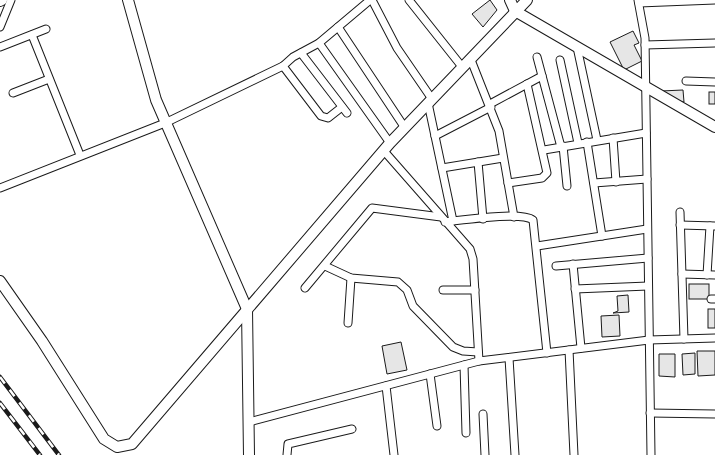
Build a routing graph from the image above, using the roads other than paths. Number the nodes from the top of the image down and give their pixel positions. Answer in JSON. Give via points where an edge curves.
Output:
{"nodes":[{"id":1,"x":12,"y":0,"type":"edge"},
{"id":2,"x":128,"y":0,"type":"edge"},
{"id":3,"x":371,"y":0,"type":"edge"},
{"id":4,"x":409,"y":0,"type":"edge"},
{"id":5,"x":510,"y":0,"type":"edge"},
{"id":6,"x":527,"y":0,"type":"edge"},
{"id":7,"x":715,"y":0,"type":"edge"},
{"id":8,"x":639,"y":1,"type":"edge"},
{"id":9,"x":515,"y":10,"type":"junction"},
{"id":10,"x":0,"y":27,"type":"edge"},
{"id":11,"x":338,"y":27,"type":"junction"},
{"id":12,"x":46,"y":30,"type":"dead end"},
{"id":13,"x":32,"y":35,"type":"junction"},
{"id":14,"x":319,"y":43,"type":"junction"},
{"id":15,"x":715,"y":43,"type":"edge"},
{"id":16,"x":645,"y":45,"type":"junction"},
{"id":17,"x":0,"y":47,"type":"edge"},
{"id":18,"x":577,"y":47,"type":"junction"},
{"id":19,"x":301,"y":53,"type":"junction"},
{"id":20,"x":537,"y":57,"type":"dead end"},
{"id":21,"x":471,"y":60,"type":"junction"},
{"id":22,"x":560,"y":60,"type":"dead end"},
{"id":23,"x":282,"y":66,"type":"junction"},
{"id":24,"x":463,"y":68,"type":"junction"},
{"id":25,"x":542,"y":76,"type":"junction"},
{"id":26,"x":49,"y":79,"type":"junction"},
{"id":27,"x":686,"y":81,"type":"dead end"},
{"id":28,"x":715,"y":82,"type":"edge"},
{"id":29,"x":527,"y":84,"type":"junction"},
{"id":30,"x":645,"y":86,"type":"junction"},
{"id":31,"x":13,"y":93,"type":"dead end"},
{"id":32,"x":430,"y":101,"type":"junction"},
{"id":33,"x":490,"y":105,"type":"junction"},
{"id":34,"x":342,"y":107,"type":"junction"},
{"id":35,"x":347,"y":113,"type":"dead end"},
{"id":36,"x":165,"y":122,"type":"junction"},
{"id":37,"x":715,"y":126,"type":"edge"},
{"id":38,"x":405,"y":128,"type":"junction"},
{"id":39,"x":646,"y":133,"type":"junction"},
{"id":40,"x":435,"y":136,"type":"junction"},
{"id":41,"x":613,"y":138,"type":"junction"},
{"id":42,"x":597,"y":140,"type":"junction"},
{"id":43,"x":588,"y":142,"type":"junction"},
{"id":44,"x":578,"y":143,"type":"junction"},
{"id":45,"x":387,"y":147,"type":"junction"},
{"id":46,"x":562,"y":147,"type":"junction"},
{"id":47,"x":544,"y":150,"type":"junction"},
{"id":48,"x":80,"y":155,"type":"junction"},
{"id":49,"x":504,"y":158,"type":"junction"},
{"id":50,"x":478,"y":162,"type":"junction"},
{"id":51,"x":442,"y":168,"type":"junction"},
{"id":52,"x":647,"y":179,"type":"junction"},
{"id":53,"x":616,"y":182,"type":"junction"},
{"id":54,"x":508,"y":183,"type":"junction"},
{"id":55,"x":594,"y":184,"type":"junction"},
{"id":56,"x":567,"y":186,"type":"dead end"},
{"id":57,"x":0,"y":188,"type":"edge"},
{"id":58,"x":680,"y":212,"type":"dead end"},
{"id":59,"x":514,"y":217,"type":"junction"},
{"id":60,"x":483,"y":219,"type":"junction"},
{"id":61,"x":447,"y":220,"type":"junction"},
{"id":62,"x":680,"y":225,"type":"junction"},
{"id":63,"x":712,"y":226,"type":"edge"},
{"id":64,"x":647,"y":229,"type":"junction"},
{"id":65,"x":602,"y":236,"type":"junction"},
{"id":66,"x":537,"y":246,"type":"junction"},
{"id":67,"x":648,"y":258,"type":"junction"},
{"id":68,"x":573,"y":264,"type":"junction"},
{"id":69,"x":325,"y":266,"type":"junction"},
{"id":70,"x":556,"y":266,"type":"dead end"},
{"id":71,"x":682,"y":274,"type":"junction"},
{"id":72,"x":711,"y":275,"type":"edge"},
{"id":73,"x":351,"y":278,"type":"junction"},
{"id":74,"x":0,"y":281,"type":"edge"},
{"id":75,"x":648,"y":286,"type":"junction"},
{"id":76,"x":305,"y":288,"type":"dead end"},
{"id":77,"x":576,"y":289,"type":"junction"},
{"id":78,"x":443,"y":290,"type":"dead end"},
{"id":79,"x":475,"y":290,"type":"junction"},
{"id":80,"x":247,"y":309,"type":"junction"},
{"id":81,"x":348,"y":324,"type":"dead end"},
{"id":82,"x":715,"y":338,"type":"edge"},
{"id":83,"x":684,"y":339,"type":"junction"},
{"id":84,"x":649,"y":340,"type":"junction"},
{"id":85,"x":581,"y":348,"type":"junction"},
{"id":86,"x":569,"y":350,"type":"junction"},
{"id":87,"x":478,"y":352,"type":"junction"},
{"id":88,"x":547,"y":353,"type":"junction"},
{"id":89,"x":509,"y":358,"type":"junction"},
{"id":90,"x":479,"y":361,"type":"junction"},
{"id":91,"x":464,"y":365,"type":"junction"},
{"id":92,"x":430,"y":374,"type":"junction"},
{"id":93,"x":386,"y":386,"type":"junction"},
{"id":94,"x":650,"y":412,"type":"junction"},
{"id":95,"x":483,"y":414,"type":"dead end"},
{"id":96,"x":715,"y":414,"type":"edge"},
{"id":97,"x":249,"y":422,"type":"junction"},
{"id":98,"x":437,"y":426,"type":"dead end"},
{"id":99,"x":352,"y":429,"type":"dead end"},
{"id":100,"x":466,"y":433,"type":"dead end"},
{"id":101,"x":249,"y":455,"type":"edge"},
{"id":102,"x":287,"y":455,"type":"edge"},
{"id":103,"x":394,"y":455,"type":"edge"},
{"id":104,"x":485,"y":455,"type":"edge"},
{"id":105,"x":515,"y":455,"type":"edge"},
{"id":106,"x":574,"y":455,"type":"edge"},
{"id":107,"x":651,"y":455,"type":"edge"}],
"edges":[{"from":1,"to":10,"type":"street"},
{"from":2,"to":36,"type":"street"},
{"from":3,"to":11,"type":"street"},
{"from":3,"to":32,"type":"street","via":[[396,48]]},
{"from":4,"to":24,"type":"street"},
{"from":5,"to":9,"type":"street"},
{"from":6,"to":9,"type":"street"},
{"from":7,"to":8,"type":"street"},
{"from":8,"to":16,"type":"street"},
{"from":9,"to":18,"type":"street"},
{"from":9,"to":21,"type":"street"},
{"from":11,"to":14,"type":"street"},
{"from":11,"to":38,"type":"street"},
{"from":12,"to":13,"type":"street"},
{"from":13,"to":17,"type":"street"},
{"from":13,"to":26,"type":"street"},
{"from":14,"to":19,"type":"street"},
{"from":14,"to":45,"type":"street"},
{"from":15,"to":16,"type":"street"},
{"from":16,"to":30,"type":"street"},
{"from":18,"to":30,"type":"street"},
{"from":18,"to":42,"type":"street"},
{"from":19,"to":23,"type":"street"},
{"from":19,"to":34,"type":"street"},
{"from":20,"to":25,"type":"street"},
{"from":21,"to":24,"type":"street"},
{"from":21,"to":33,"type":"street"},
{"from":22,"to":44,"type":"street"},
{"from":23,"to":34,"type":"street","via":[[320,116],[328,118]]},
{"from":23,"to":36,"type":"street"},
{"from":24,"to":32,"type":"street"},
{"from":25,"to":29,"type":"street"},
{"from":25,"to":46,"type":"street"},
{"from":26,"to":31,"type":"street"},
{"from":26,"to":48,"type":"street"},
{"from":27,"to":28,"type":"street"},
{"from":29,"to":33,"type":"street"},
{"from":29,"to":47,"type":"street"},
{"from":30,"to":37,"type":"street"},
{"from":30,"to":39,"type":"street"},
{"from":32,"to":38,"type":"street"},
{"from":32,"to":40,"type":"street"},
{"from":33,"to":40,"type":"street"},
{"from":33,"to":49,"type":"street"},
{"from":34,"to":35,"type":"street"},
{"from":36,"to":48,"type":"street"},
{"from":36,"to":80,"type":"street"},
{"from":38,"to":45,"type":"street"},
{"from":39,"to":41,"type":"street"},
{"from":39,"to":52,"type":"street"},
{"from":40,"to":51,"type":"street"},
{"from":41,"to":42,"type":"street"},
{"from":41,"to":53,"type":"street"},
{"from":42,"to":43,"type":"street"},
{"from":43,"to":44,"type":"street"},
{"from":43,"to":55,"type":"street"},
{"from":44,"to":46,"type":"street"},
{"from":45,"to":61,"type":"street"},
{"from":45,"to":80,"type":"street"},
{"from":46,"to":47,"type":"street"},
{"from":46,"to":56,"type":"street"},
{"from":47,"to":54,"type":"street","via":[[546,176]]},
{"from":48,"to":57,"type":"street"},
{"from":49,"to":50,"type":"street"},
{"from":49,"to":54,"type":"street"},
{"from":50,"to":51,"type":"street"},
{"from":50,"to":60,"type":"street"},
{"from":51,"to":61,"type":"street"},
{"from":52,"to":53,"type":"street"},
{"from":52,"to":64,"type":"street"},
{"from":53,"to":55,"type":"street"},
{"from":54,"to":59,"type":"street"},
{"from":55,"to":65,"type":"street"},
{"from":58,"to":62,"type":"street"},
{"from":59,"to":60,"type":"street"},
{"from":59,"to":66,"type":"street","via":[[528,216],[533,220]]},
{"from":60,"to":61,"type":"street"},
{"from":61,"to":69,"type":"street","via":[[372,208]]},
{"from":61,"to":79,"type":"street","via":[[470,249]]},
{"from":62,"to":63,"type":"street"},
{"from":62,"to":71,"type":"street"},
{"from":63,"to":72,"type":"street"},
{"from":64,"to":65,"type":"street"},
{"from":64,"to":67,"type":"street"},
{"from":65,"to":66,"type":"street"},
{"from":66,"to":88,"type":"street"},
{"from":67,"to":68,"type":"street"},
{"from":67,"to":75,"type":"street"},
{"from":68,"to":70,"type":"street"},
{"from":68,"to":77,"type":"street"},
{"from":69,"to":73,"type":"street"},
{"from":69,"to":76,"type":"street"},
{"from":71,"to":72,"type":"street"},
{"from":71,"to":83,"type":"street"},
{"from":73,"to":81,"type":"street"},
{"from":73,"to":87,"type":"street","via":[[403,284],[413,306],[453,347]]},
{"from":74,"to":80,"type":"street","via":[[104,439],[117,447],[132,444],[140,437]]},
{"from":75,"to":77,"type":"street"},
{"from":75,"to":84,"type":"street"},
{"from":77,"to":85,"type":"street"},
{"from":78,"to":79,"type":"street"},
{"from":79,"to":87,"type":"street"},
{"from":80,"to":97,"type":"street"},
{"from":82,"to":83,"type":"street"},
{"from":83,"to":84,"type":"street"},
{"from":84,"to":85,"type":"street"},
{"from":84,"to":94,"type":"street"},
{"from":85,"to":86,"type":"street"},
{"from":86,"to":88,"type":"street"},
{"from":86,"to":106,"type":"street"},
{"from":87,"to":90,"type":"street"},
{"from":88,"to":89,"type":"street"},
{"from":89,"to":90,"type":"street"},
{"from":89,"to":105,"type":"street"},
{"from":90,"to":91,"type":"street"},
{"from":91,"to":92,"type":"street"},
{"from":91,"to":100,"type":"street"},
{"from":92,"to":93,"type":"street"},
{"from":92,"to":98,"type":"street"},
{"from":93,"to":97,"type":"street"},
{"from":93,"to":103,"type":"street"},
{"from":94,"to":96,"type":"street"},
{"from":94,"to":107,"type":"street"},
{"from":95,"to":104,"type":"street"},
{"from":97,"to":101,"type":"street"},
{"from":99,"to":102,"type":"street","via":[[288,444]]}]}
